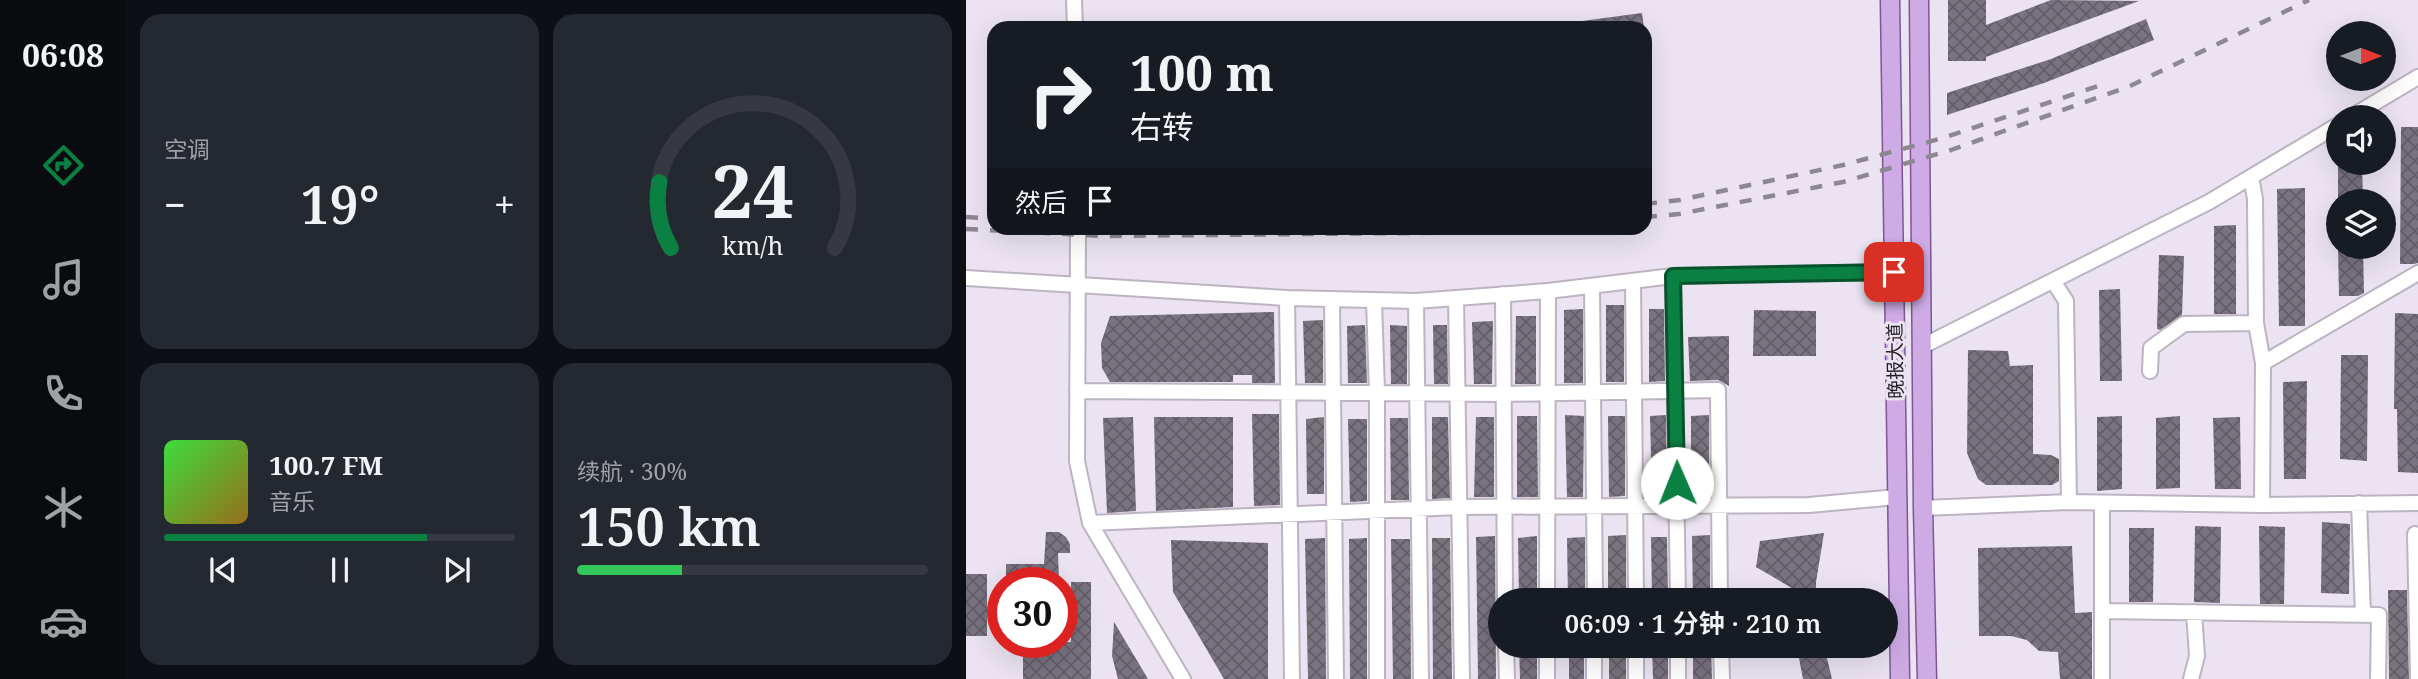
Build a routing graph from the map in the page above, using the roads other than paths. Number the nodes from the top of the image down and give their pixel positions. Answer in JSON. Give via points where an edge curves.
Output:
{"nodes":[{"id":1,"x":1074,"y":0,"type":"edge"},
{"id":2,"x":1890,"y":0,"type":"edge"},
{"id":3,"x":1919,"y":0,"type":"edge"},
{"id":4,"x":1075,"y":21,"type":"edge"},
{"id":5,"x":2418,"y":77,"type":"edge"},
{"id":6,"x":2371,"y":105,"type":"edge"},
{"id":7,"x":2326,"y":132,"type":"edge"},
{"id":8,"x":2251,"y":177,"type":"junction"},
{"id":9,"x":1077,"y":235,"type":"edge"},
{"id":10,"x":1894,"y":272,"type":"junction"},
{"id":11,"x":2418,"y":273,"type":"edge"},
{"id":12,"x":1673,"y":276,"type":"junction"},
{"id":13,"x":966,"y":278,"type":"edge"},
{"id":14,"x":1633,"y":281,"type":"junction"},
{"id":15,"x":2053,"y":281,"type":"junction"},
{"id":16,"x":1077,"y":285,"type":"junction"},
{"id":17,"x":1592,"y":286,"type":"junction"},
{"id":18,"x":1548,"y":291,"type":"junction"},
{"id":19,"x":1503,"y":295,"type":"junction"},
{"id":20,"x":1287,"y":298,"type":"junction"},
{"id":21,"x":1456,"y":298,"type":"junction"},
{"id":22,"x":1332,"y":299,"type":"junction"},
{"id":23,"x":1374,"y":300,"type":"junction"},
{"id":24,"x":1416,"y":301,"type":"junction"},
{"id":25,"x":2256,"y":323,"type":"junction"},
{"id":26,"x":1921,"y":347,"type":"junction"},
{"id":27,"x":2263,"y":363,"type":"junction"},
{"id":28,"x":2150,"y":370,"type":"dead end"},
{"id":29,"x":1675,"y":390,"type":"junction"},
{"id":30,"x":1077,"y":391,"type":"junction"},
{"id":31,"x":1633,"y":391,"type":"junction"},
{"id":32,"x":1594,"y":392,"type":"junction"},
{"id":33,"x":1377,"y":393,"type":"junction"},
{"id":34,"x":1417,"y":393,"type":"junction"},
{"id":35,"x":1548,"y":393,"type":"junction"},
{"id":36,"x":1289,"y":394,"type":"junction"},
{"id":37,"x":1333,"y":394,"type":"junction"},
{"id":38,"x":1459,"y":394,"type":"junction"},
{"id":39,"x":1504,"y":394,"type":"junction"},
{"id":40,"x":1897,"y":496,"type":"junction"},
{"id":41,"x":2069,"y":502,"type":"junction"},
{"id":42,"x":2359,"y":503,"type":"junction"},
{"id":43,"x":2418,"y":503,"type":"edge"},
{"id":44,"x":2102,"y":504,"type":"junction"},
{"id":45,"x":2262,"y":505,"type":"junction"},
{"id":46,"x":1677,"y":506,"type":"junction"},
{"id":47,"x":1718,"y":506,"type":"junction"},
{"id":48,"x":1459,"y":507,"type":"junction"},
{"id":49,"x":1595,"y":507,"type":"junction"},
{"id":50,"x":1635,"y":507,"type":"junction"},
{"id":51,"x":1503,"y":508,"type":"junction"},
{"id":52,"x":1547,"y":508,"type":"junction"},
{"id":53,"x":1923,"y":508,"type":"junction"},
{"id":54,"x":1420,"y":509,"type":"junction"},
{"id":55,"x":1377,"y":511,"type":"junction"},
{"id":56,"x":1334,"y":513,"type":"junction"},
{"id":57,"x":1290,"y":514,"type":"junction"},
{"id":58,"x":1090,"y":523,"type":"junction"},
{"id":59,"x":2415,"y":534,"type":"dead end"},
{"id":60,"x":1505,"y":588,"type":"edge"},
{"id":61,"x":1547,"y":588,"type":"edge"},
{"id":62,"x":1595,"y":588,"type":"edge"},
{"id":63,"x":1636,"y":588,"type":"edge"},
{"id":64,"x":1678,"y":588,"type":"edge"},
{"id":65,"x":1720,"y":588,"type":"edge"},
{"id":66,"x":2103,"y":611,"type":"junction"},
{"id":67,"x":2194,"y":612,"type":"junction"},
{"id":68,"x":2363,"y":615,"type":"junction"},
{"id":69,"x":1506,"y":658,"type":"edge"},
{"id":70,"x":1547,"y":658,"type":"edge"},
{"id":71,"x":1594,"y":658,"type":"edge"},
{"id":72,"x":1636,"y":658,"type":"edge"},
{"id":73,"x":1678,"y":658,"type":"edge"},
{"id":74,"x":1721,"y":658,"type":"edge"},
{"id":75,"x":2418,"y":677,"type":"edge"},
{"id":76,"x":1183,"y":679,"type":"edge"},
{"id":77,"x":1292,"y":679,"type":"edge"},
{"id":78,"x":1336,"y":679,"type":"edge"},
{"id":79,"x":1377,"y":679,"type":"edge"},
{"id":80,"x":1421,"y":679,"type":"edge"},
{"id":81,"x":1462,"y":679,"type":"edge"},
{"id":82,"x":1507,"y":679,"type":"edge"},
{"id":83,"x":1547,"y":679,"type":"edge"},
{"id":84,"x":1594,"y":679,"type":"edge"},
{"id":85,"x":1636,"y":679,"type":"edge"},
{"id":86,"x":1678,"y":679,"type":"edge"},
{"id":87,"x":1722,"y":679,"type":"edge"},
{"id":88,"x":1900,"y":679,"type":"edge"},
{"id":89,"x":1927,"y":679,"type":"edge"},
{"id":90,"x":2102,"y":679,"type":"edge"},
{"id":91,"x":2191,"y":679,"type":"edge"},
{"id":92,"x":2378,"y":679,"type":"edge"}],
"edges":[{"from":1,"to":4,"type":"street"},
{"from":2,"to":10,"type":"main road","name":"晚报大道"},
{"from":3,"to":26,"type":"main road","name":"晚报大道"},
{"from":5,"to":6,"type":"street"},
{"from":7,"to":8,"type":"street"},
{"from":8,"to":15,"type":"street"},
{"from":8,"to":25,"type":"street"},
{"from":9,"to":16,"type":"street"},
{"from":10,"to":12,"type":"street"},
{"from":10,"to":40,"type":"main road","name":"晚报大道"},
{"from":11,"to":27,"type":"street"},
{"from":12,"to":14,"type":"street"},
{"from":12,"to":29,"type":"street"},
{"from":13,"to":16,"type":"street"},
{"from":14,"to":17,"type":"street"},
{"from":14,"to":31,"type":"street"},
{"from":15,"to":26,"type":"street"},
{"from":15,"to":41,"type":"street","via":[[2066,301]]},
{"from":16,"to":20,"type":"street"},
{"from":16,"to":30,"type":"street"},
{"from":17,"to":18,"type":"street"},
{"from":17,"to":32,"type":"street"},
{"from":18,"to":19,"type":"street"},
{"from":18,"to":35,"type":"street"},
{"from":19,"to":21,"type":"street"},
{"from":19,"to":39,"type":"street"},
{"from":20,"to":22,"type":"street"},
{"from":20,"to":36,"type":"street"},
{"from":21,"to":24,"type":"street"},
{"from":21,"to":38,"type":"street"},
{"from":22,"to":23,"type":"street"},
{"from":22,"to":37,"type":"street"},
{"from":23,"to":24,"type":"street"},
{"from":23,"to":33,"type":"street"},
{"from":24,"to":34,"type":"street"},
{"from":25,"to":27,"type":"street"},
{"from":25,"to":28,"type":"street","via":[[2183,324],[2151,348]]},
{"from":26,"to":53,"type":"main road","name":"晚报大道"},
{"from":27,"to":45,"type":"street"},
{"from":29,"to":31,"type":"street"},
{"from":29,"to":46,"type":"street"},
{"from":29,"to":47,"type":"street","via":[[1718,390]]},
{"from":30,"to":36,"type":"street"},
{"from":30,"to":58,"type":"street","via":[[1077,461]]},
{"from":31,"to":32,"type":"street"},
{"from":31,"to":50,"type":"street"},
{"from":32,"to":35,"type":"street"},
{"from":32,"to":49,"type":"street"},
{"from":33,"to":34,"type":"street"},
{"from":33,"to":37,"type":"street"},
{"from":33,"to":55,"type":"street"},
{"from":34,"to":38,"type":"street"},
{"from":34,"to":54,"type":"street"},
{"from":35,"to":39,"type":"street"},
{"from":35,"to":52,"type":"street"},
{"from":36,"to":37,"type":"street"},
{"from":36,"to":57,"type":"street"},
{"from":37,"to":56,"type":"street"},
{"from":38,"to":39,"type":"street"},
{"from":38,"to":48,"type":"street"},
{"from":39,"to":51,"type":"street"},
{"from":40,"to":47,"type":"street","via":[[1809,505]]},
{"from":40,"to":88,"type":"main road","name":"晚报大道"},
{"from":41,"to":44,"type":"street"},
{"from":41,"to":53,"type":"street"},
{"from":42,"to":43,"type":"street"},
{"from":42,"to":45,"type":"street"},
{"from":42,"to":68,"type":"street"},
{"from":44,"to":45,"type":"street"},
{"from":44,"to":66,"type":"street"},
{"from":46,"to":47,"type":"street"},
{"from":46,"to":50,"type":"street"},
{"from":46,"to":64,"type":"street"},
{"from":47,"to":65,"type":"street"},
{"from":48,"to":51,"type":"street"},
{"from":48,"to":54,"type":"street"},
{"from":48,"to":81,"type":"street"},
{"from":49,"to":50,"type":"street"},
{"from":49,"to":52,"type":"street"},
{"from":49,"to":62,"type":"street"},
{"from":50,"to":63,"type":"street"},
{"from":51,"to":52,"type":"street"},
{"from":51,"to":60,"type":"street"},
{"from":52,"to":61,"type":"street"},
{"from":53,"to":89,"type":"main road","name":"晚报大道"},
{"from":54,"to":55,"type":"street"},
{"from":54,"to":80,"type":"street"},
{"from":55,"to":56,"type":"street"},
{"from":55,"to":79,"type":"street"},
{"from":56,"to":57,"type":"street"},
{"from":56,"to":78,"type":"street"},
{"from":57,"to":58,"type":"street"},
{"from":57,"to":77,"type":"street"},
{"from":58,"to":76,"type":"street"},
{"from":59,"to":75,"type":"street"},
{"from":66,"to":67,"type":"street"},
{"from":66,"to":90,"type":"street"},
{"from":67,"to":68,"type":"street"},
{"from":67,"to":91,"type":"street","via":[[2197,656]]},
{"from":68,"to":92,"type":"street","via":[[2379,615]]},
{"from":69,"to":82,"type":"street"},
{"from":70,"to":83,"type":"street"},
{"from":71,"to":84,"type":"street"},
{"from":72,"to":85,"type":"street"},
{"from":73,"to":86,"type":"street"},
{"from":74,"to":87,"type":"street"}]}
